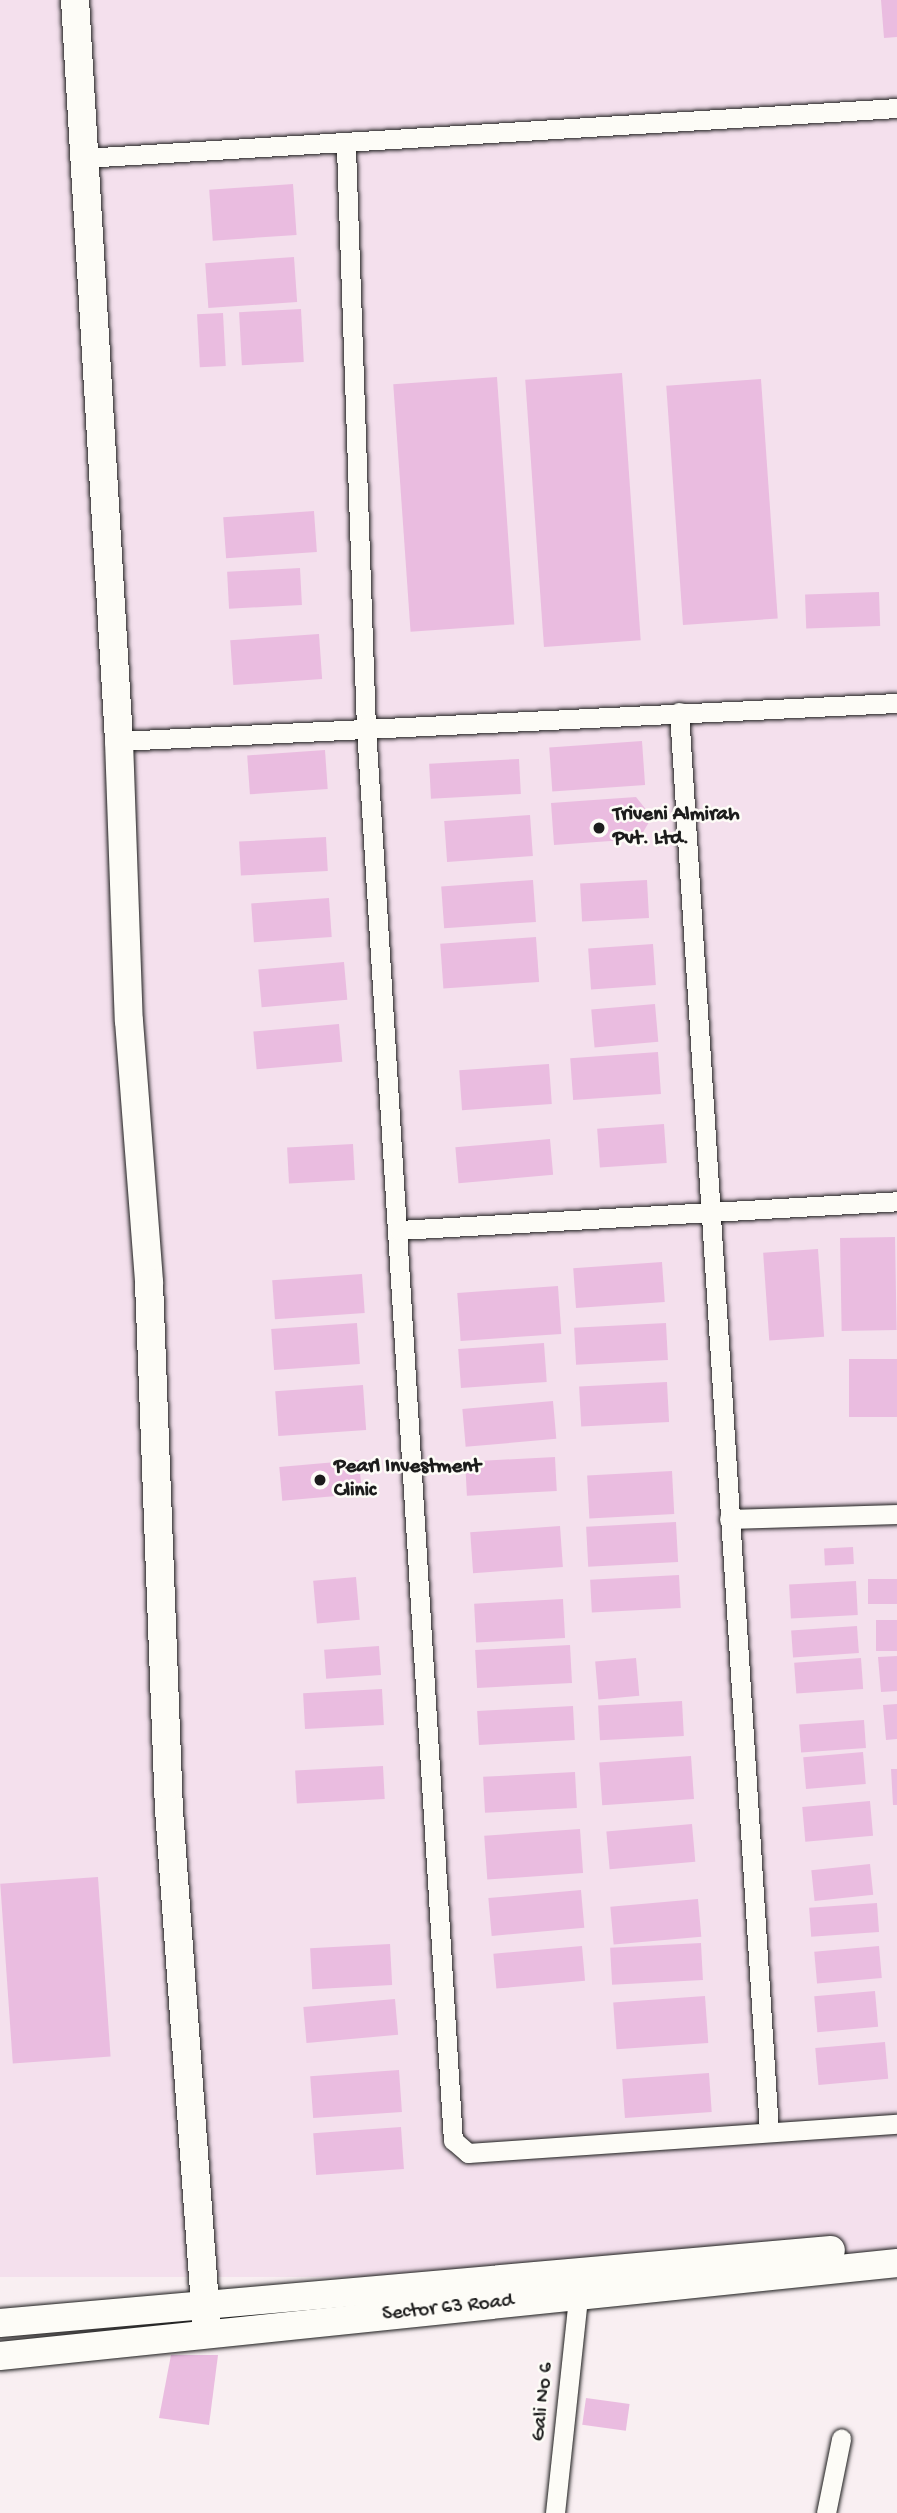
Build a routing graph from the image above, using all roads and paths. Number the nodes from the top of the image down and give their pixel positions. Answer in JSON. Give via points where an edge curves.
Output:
{"nodes":[{"id":1,"x":75,"y":0,"type":"edge"},
{"id":2,"x":897,"y":108,"type":"edge"},
{"id":3,"x":346,"y":146,"type":"junction"},
{"id":4,"x":84,"y":158,"type":"junction"},
{"id":5,"x":897,"y":703,"type":"edge"},
{"id":6,"x":679,"y":712,"type":"junction"},
{"id":7,"x":366,"y":727,"type":"junction"},
{"id":8,"x":119,"y":741,"type":"junction"},
{"id":9,"x":897,"y":1201,"type":"edge"},
{"id":10,"x":712,"y":1210,"type":"junction"},
{"id":11,"x":399,"y":1230,"type":"junction"},
{"id":12,"x":897,"y":1514,"type":"edge"},
{"id":13,"x":729,"y":1519,"type":"junction"},
{"id":14,"x":897,"y":2124,"type":"edge"},
{"id":15,"x":769,"y":2132,"type":"junction"},
{"id":16,"x":897,"y":2245,"type":"edge"},
{"id":17,"x":897,"y":2263,"type":"edge"},
{"id":18,"x":578,"y":2296,"type":"junction"},
{"id":19,"x":203,"y":2304,"type":"junction"},
{"id":20,"x":0,"y":2323,"type":"edge"},
{"id":21,"x":207,"y":2333,"type":"junction"},
{"id":22,"x":0,"y":2356,"type":"edge"},
{"id":23,"x":841,"y":2439,"type":"dead end"},
{"id":24,"x":555,"y":2513,"type":"edge"},
{"id":25,"x":826,"y":2513,"type":"edge"}],
"edges":[{"from":1,"to":4,"type":"street"},
{"from":2,"to":3,"type":"street"},
{"from":3,"to":4,"type":"street"},
{"from":3,"to":7,"type":"street"},
{"from":4,"to":8,"type":"street"},
{"from":5,"to":6,"type":"street"},
{"from":6,"to":7,"type":"street"},
{"from":6,"to":10,"type":"street"},
{"from":7,"to":8,"type":"street"},
{"from":7,"to":11,"type":"street"},
{"from":8,"to":19,"type":"street","via":[[127,995],[149,1283],[159,1618]]},
{"from":9,"to":10,"type":"street"},
{"from":10,"to":11,"type":"street"},
{"from":10,"to":13,"type":"street"},
{"from":11,"to":15,"type":"street","via":[[453,2140],[468,2153]]},
{"from":12,"to":13,"type":"street"},
{"from":13,"to":15,"type":"street"},
{"from":14,"to":15,"type":"street"},
{"from":16,"to":19,"type":"street","name":"Sector 63 Road"},
{"from":17,"to":18,"type":"street","name":"Sector 63 Road"},
{"from":18,"to":21,"type":"street","name":"Sector 63 Road"},
{"from":18,"to":24,"type":"street","name":"Gali No 6"},
{"from":19,"to":20,"type":"street","name":"Sector 63 Road"},
{"from":19,"to":21,"type":"street"},
{"from":21,"to":22,"type":"street","name":"Sector 63 Road"},
{"from":23,"to":25,"type":"street"}]}
